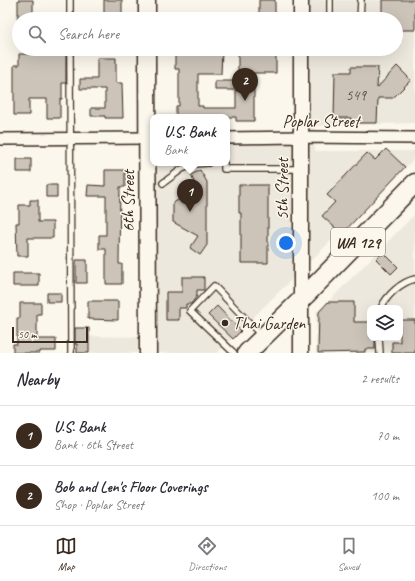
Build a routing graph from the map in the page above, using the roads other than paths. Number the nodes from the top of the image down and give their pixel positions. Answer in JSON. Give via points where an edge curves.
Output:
{"nodes":[{"id":1,"x":70,"y":0,"type":"edge"},
{"id":2,"x":147,"y":0,"type":"edge"},
{"id":3,"x":301,"y":0,"type":"edge"},
{"id":4,"x":330,"y":0,"type":"edge"},
{"id":5,"x":361,"y":0,"type":"edge"},
{"id":6,"x":70,"y":12,"type":"edge"},
{"id":7,"x":147,"y":12,"type":"edge"},
{"id":8,"x":301,"y":12,"type":"edge"},
{"id":9,"x":330,"y":12,"type":"edge"},
{"id":10,"x":360,"y":12,"type":"edge"},
{"id":11,"x":70,"y":56,"type":"edge"},
{"id":12,"x":147,"y":56,"type":"edge"},
{"id":13,"x":300,"y":56,"type":"edge"},
{"id":14,"x":300,"y":137,"type":"junction"},
{"id":15,"x":0,"y":138,"type":"edge"},
{"id":16,"x":70,"y":138,"type":"junction"},
{"id":17,"x":150,"y":138,"type":"edge"},
{"id":18,"x":230,"y":138,"type":"edge"},
{"id":19,"x":415,"y":138,"type":"edge"},
{"id":20,"x":190,"y":166,"type":"edge"},
{"id":21,"x":224,"y":166,"type":"edge"},
{"id":22,"x":300,"y":169,"type":"junction"},
{"id":23,"x":163,"y":183,"type":"dead end"},
{"id":24,"x":415,"y":183,"type":"edge"},
{"id":25,"x":415,"y":279,"type":"edge"},
{"id":26,"x":300,"y":302,"type":"junction"},
{"id":27,"x":383,"y":305,"type":"edge"},
{"id":28,"x":263,"y":338,"type":"junction"},
{"id":29,"x":379,"y":341,"type":"edge"},
{"id":30,"x":71,"y":353,"type":"edge"},
{"id":31,"x":148,"y":353,"type":"edge"},
{"id":32,"x":234,"y":353,"type":"edge"},
{"id":33,"x":248,"y":353,"type":"edge"},
{"id":34,"x":301,"y":353,"type":"edge"},
{"id":35,"x":380,"y":353,"type":"edge"}],
"edges":[{"from":1,"to":6,"type":"lane"},
{"from":2,"to":7,"type":"main road"},
{"from":3,"to":8,"type":"street"},
{"from":4,"to":9,"type":"lane"},
{"from":5,"to":10,"type":"lane"},
{"from":11,"to":16,"type":"lane"},
{"from":12,"to":17,"type":"main road","name":"6th Street"},
{"from":13,"to":14,"type":"street","name":"5th Street"},
{"from":14,"to":18,"type":"street","name":"Poplar Street"},
{"from":14,"to":19,"type":"street","name":"Poplar Street"},
{"from":14,"to":22,"type":"street","name":"5th Street"},
{"from":15,"to":16,"type":"street"},
{"from":16,"to":17,"type":"street"},
{"from":16,"to":30,"type":"lane"},
{"from":17,"to":31,"type":"main road","name":"6th Street"},
{"from":20,"to":23,"type":"lane"},
{"from":21,"to":22,"type":"lane","via":[[224,169]]},
{"from":22,"to":26,"type":"street","name":"5th Street"},
{"from":24,"to":26,"type":"main road","number":"WA 129"},
{"from":25,"to":27,"type":"lane","via":[[395,290]]},
{"from":26,"to":28,"type":"main road","number":"WA 129"},
{"from":26,"to":34,"type":"street","name":"5th Street"},
{"from":28,"to":32,"type":"lane","via":[[214,286],[190,311]]},
{"from":28,"to":33,"type":"main road","number":"WA 129"},
{"from":29,"to":35,"type":"lane"}]}
